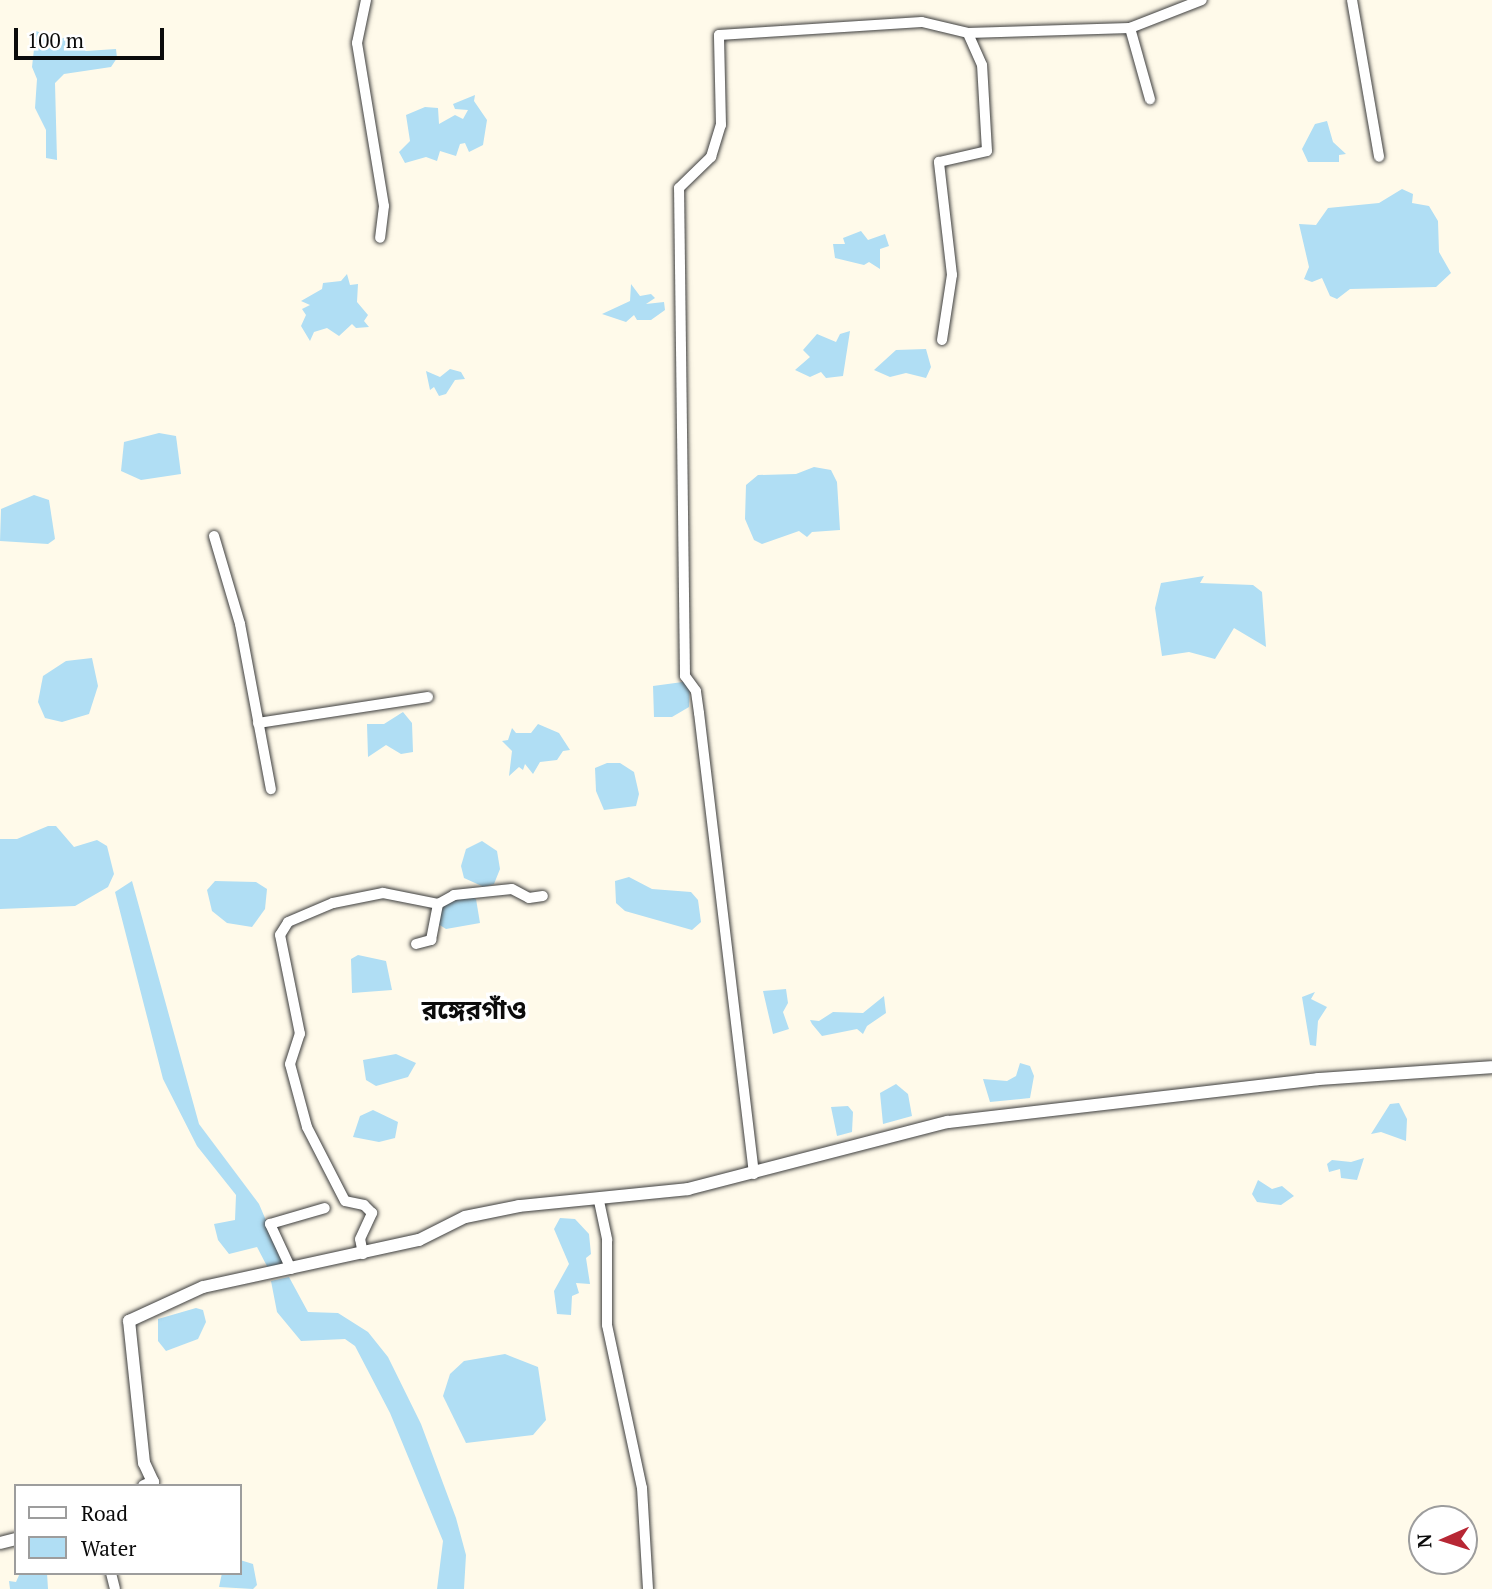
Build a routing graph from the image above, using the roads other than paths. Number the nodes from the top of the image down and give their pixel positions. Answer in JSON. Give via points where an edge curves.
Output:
{"nodes":[{"id":1,"x":366,"y":0,"type":"edge"},
{"id":2,"x":1202,"y":0,"type":"edge"},
{"id":3,"x":1352,"y":0,"type":"edge"},
{"id":4,"x":1130,"y":28,"type":"junction"},
{"id":5,"x":968,"y":33,"type":"junction"},
{"id":6,"x":1150,"y":99,"type":"dead end"},
{"id":7,"x":1379,"y":157,"type":"dead end"},
{"id":8,"x":380,"y":238,"type":"dead end"},
{"id":9,"x":942,"y":340,"type":"dead end"},
{"id":10,"x":214,"y":536,"type":"dead end"},
{"id":11,"x":428,"y":697,"type":"dead end"},
{"id":12,"x":258,"y":723,"type":"junction"},
{"id":13,"x":271,"y":789,"type":"dead end"},
{"id":14,"x":543,"y":896,"type":"dead end"},
{"id":15,"x":438,"y":904,"type":"junction"},
{"id":16,"x":416,"y":944,"type":"dead end"},
{"id":17,"x":1492,"y":1067,"type":"edge"},
{"id":18,"x":754,"y":1174,"type":"junction"},
{"id":19,"x":599,"y":1201,"type":"junction"},
{"id":20,"x":324,"y":1208,"type":"dead end"},
{"id":21,"x":363,"y":1254,"type":"junction"},
{"id":22,"x":291,"y":1269,"type":"junction"},
{"id":23,"x":148,"y":1484,"type":"edge"},
{"id":24,"x":648,"y":1589,"type":"edge"}],
"edges":[{"from":1,"to":8,"type":"street","via":[[357,43],[384,206]]},
{"from":2,"to":4,"type":"street"},
{"from":3,"to":7,"type":"street"},
{"from":4,"to":5,"type":"street"},
{"from":4,"to":6,"type":"street"},
{"from":5,"to":9,"type":"street","via":[[982,65],[987,151],[939,162],[952,275]]},
{"from":5,"to":18,"type":"street","via":[[922,22],[722,33],[721,125],[711,158],[679,188],[685,676],[696,691]]},
{"from":10,"to":12,"type":"street","via":[[240,624]]},
{"from":11,"to":12,"type":"street"},
{"from":12,"to":13,"type":"street"},
{"from":14,"to":15,"type":"street","via":[[529,898],[512,889],[495,890],[454,895]]},
{"from":15,"to":16,"type":"street","via":[[431,940]]},
{"from":15,"to":21,"type":"street","via":[[383,893],[322,908],[288,922],[280,935],[300,1034],[290,1065],[293,1077],[307,1127],[345,1201],[364,1205],[372,1213],[360,1239]]},
{"from":17,"to":18,"type":"street","via":[[1026,1110],[948,1122]]},
{"from":18,"to":19,"type":"street"},
{"from":19,"to":21,"type":"street","via":[[520,1206],[465,1217],[419,1240]]},
{"from":19,"to":24,"type":"street","via":[[607,1240],[607,1325],[642,1488]]},
{"from":20,"to":22,"type":"street","via":[[270,1224]]},
{"from":21,"to":22,"type":"street"},
{"from":22,"to":23,"type":"street","via":[[203,1287],[129,1321],[144,1463],[153,1482]]}]}
